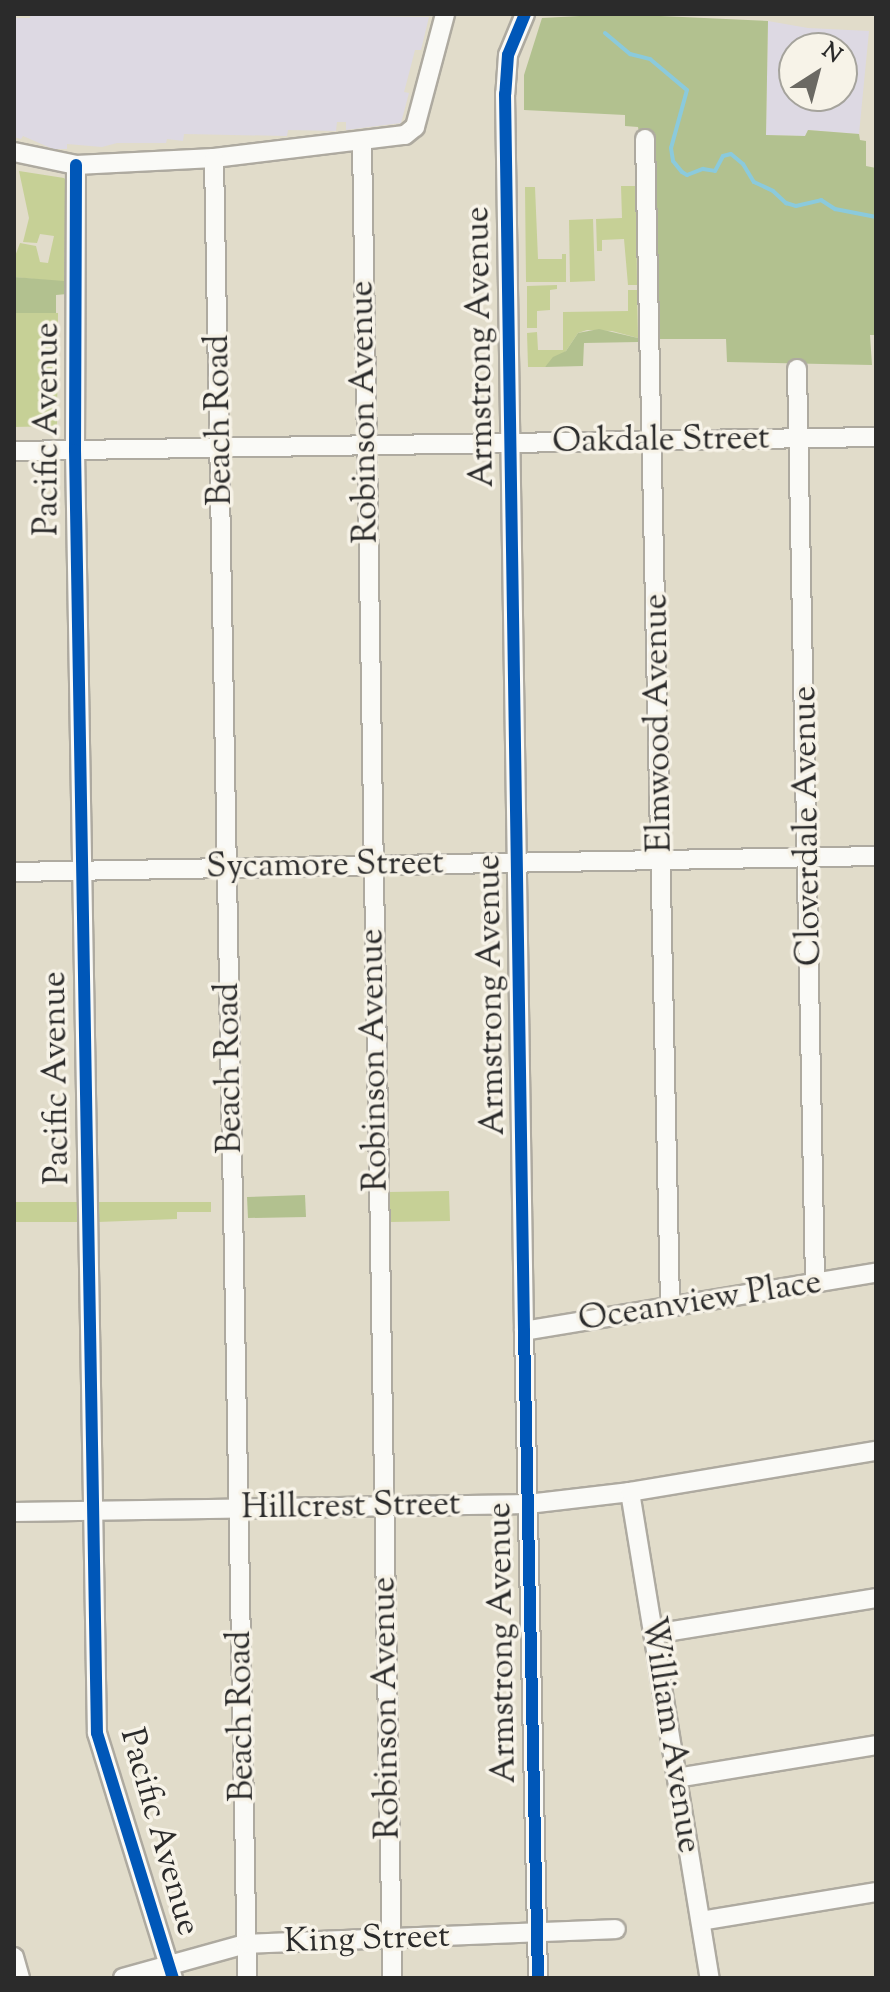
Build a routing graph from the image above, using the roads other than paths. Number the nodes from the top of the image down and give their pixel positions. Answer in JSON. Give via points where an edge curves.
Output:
{"nodes":[{"id":1,"x":445,"y":14,"type":"edge"},
{"id":2,"x":525,"y":14,"type":"edge"},
{"id":3,"x":645,"y":139,"type":"dead end"},
{"id":4,"x":362,"y":143,"type":"junction"},
{"id":5,"x":14,"y":152,"type":"edge"},
{"id":6,"x":214,"y":158,"type":"junction"},
{"id":7,"x":76,"y":165,"type":"junction"},
{"id":8,"x":797,"y":369,"type":"dead end"},
{"id":9,"x":876,"y":437,"type":"edge"},
{"id":10,"x":801,"y":439,"type":"junction"},
{"id":11,"x":510,"y":442,"type":"junction"},
{"id":12,"x":654,"y":442,"type":"junction"},
{"id":13,"x":365,"y":445,"type":"junction"},
{"id":14,"x":220,"y":449,"type":"junction"},
{"id":15,"x":75,"y":450,"type":"junction"},
{"id":16,"x":14,"y":451,"type":"edge"},
{"id":17,"x":876,"y":856,"type":"edge"},
{"id":18,"x":808,"y":857,"type":"junction"},
{"id":19,"x":662,"y":860,"type":"junction"},
{"id":20,"x":518,"y":862,"type":"junction"},
{"id":21,"x":372,"y":865,"type":"junction"},
{"id":22,"x":227,"y":867,"type":"junction"},
{"id":23,"x":82,"y":870,"type":"junction"},
{"id":24,"x":14,"y":872,"type":"edge"},
{"id":25,"x":876,"y":1273,"type":"edge"},
{"id":26,"x":815,"y":1283,"type":"junction"},
{"id":27,"x":670,"y":1306,"type":"junction"},
{"id":28,"x":524,"y":1331,"type":"junction"},
{"id":29,"x":876,"y":1451,"type":"edge"},
{"id":30,"x":630,"y":1492,"type":"junction"},
{"id":31,"x":528,"y":1504,"type":"junction"},
{"id":32,"x":383,"y":1506,"type":"junction"},
{"id":33,"x":238,"y":1509,"type":"junction"},
{"id":34,"x":94,"y":1511,"type":"junction"},
{"id":35,"x":14,"y":1512,"type":"edge"},
{"id":36,"x":876,"y":1598,"type":"edge"},
{"id":37,"x":654,"y":1634,"type":"junction"},
{"id":38,"x":876,"y":1745,"type":"edge"},
{"id":39,"x":677,"y":1778,"type":"junction"},
{"id":40,"x":876,"y":1892,"type":"edge"},
{"id":41,"x":701,"y":1921,"type":"junction"},
{"id":42,"x":616,"y":1929,"type":"dead end"},
{"id":43,"x":536,"y":1935,"type":"junction"},
{"id":44,"x":391,"y":1939,"type":"junction"},
{"id":45,"x":246,"y":1944,"type":"junction"},
{"id":46,"x":14,"y":1957,"type":"edge"},
{"id":47,"x":170,"y":1971,"type":"edge"},
{"id":48,"x":20,"y":1978,"type":"edge"},
{"id":49,"x":123,"y":1978,"type":"edge"},
{"id":50,"x":247,"y":1978,"type":"edge"},
{"id":51,"x":392,"y":1978,"type":"edge"},
{"id":52,"x":538,"y":1978,"type":"edge"},
{"id":53,"x":710,"y":1978,"type":"edge"}],
"edges":[{"from":1,"to":4,"type":"street","via":[[415,127],[405,135]]},
{"from":2,"to":11,"type":"street","name":"Armstrong Avenue","via":[[505,75]]},
{"from":3,"to":12,"type":"street","name":"Elmwood Avenue"},
{"from":4,"to":6,"type":"street"},
{"from":4,"to":13,"type":"street","name":"Robinson Avenue"},
{"from":5,"to":7,"type":"street"},
{"from":6,"to":7,"type":"street"},
{"from":6,"to":14,"type":"street","name":"Beach Road"},
{"from":7,"to":15,"type":"street","name":"Pacific Avenue"},
{"from":8,"to":10,"type":"street","name":"Cloverdale Avenue"},
{"from":9,"to":10,"type":"street","name":"Oakdale Street"},
{"from":10,"to":12,"type":"street","name":"Oakdale Street"},
{"from":10,"to":18,"type":"street","name":"Cloverdale Avenue"},
{"from":11,"to":12,"type":"street","name":"Oakdale Street"},
{"from":11,"to":13,"type":"street","name":"Oakdale Street"},
{"from":11,"to":20,"type":"street","name":"Armstrong Avenue"},
{"from":12,"to":19,"type":"street","name":"Elmwood Avenue"},
{"from":13,"to":14,"type":"street","name":"Oakdale Street"},
{"from":13,"to":21,"type":"street","name":"Robinson Avenue"},
{"from":14,"to":15,"type":"street","name":"Oakdale Street"},
{"from":14,"to":22,"type":"street","name":"Beach Road"},
{"from":15,"to":16,"type":"street","name":"Oakdale Street"},
{"from":15,"to":23,"type":"street","name":"Pacific Avenue"},
{"from":17,"to":18,"type":"street","name":"Sycamore Street"},
{"from":18,"to":19,"type":"street","name":"Sycamore Street"},
{"from":18,"to":26,"type":"street","name":"Cloverdale Avenue"},
{"from":19,"to":20,"type":"street","name":"Sycamore Street"},
{"from":19,"to":27,"type":"street","name":"Elmwood Avenue"},
{"from":20,"to":21,"type":"street","name":"Sycamore Street"},
{"from":20,"to":28,"type":"street","name":"Armstrong Avenue"},
{"from":21,"to":22,"type":"street","name":"Sycamore Street"},
{"from":21,"to":32,"type":"street","name":"Robinson Avenue"},
{"from":22,"to":23,"type":"street","name":"Sycamore Street"},
{"from":22,"to":33,"type":"street","name":"Beach Road"},
{"from":23,"to":24,"type":"street","name":"Sycamore Street"},
{"from":23,"to":34,"type":"street","name":"Pacific Avenue"},
{"from":25,"to":26,"type":"street","name":"Oceanview Place"},
{"from":26,"to":27,"type":"street","name":"Oceanview Place"},
{"from":27,"to":28,"type":"street","name":"Oceanview Place"},
{"from":28,"to":31,"type":"street","name":"Armstrong Avenue"},
{"from":29,"to":30,"type":"street","name":"Hillcrest Street"},
{"from":30,"to":31,"type":"street","name":"Hillcrest Street"},
{"from":30,"to":37,"type":"street","name":"William Avenue"},
{"from":31,"to":32,"type":"street","name":"Hillcrest Street"},
{"from":31,"to":43,"type":"street","name":"Armstrong Avenue"},
{"from":32,"to":33,"type":"street","name":"Hillcrest Street"},
{"from":32,"to":44,"type":"street","name":"Robinson Avenue"},
{"from":33,"to":34,"type":"street","name":"Hillcrest Street"},
{"from":33,"to":45,"type":"street","name":"Beach Road"},
{"from":34,"to":35,"type":"street","name":"Hillcrest Street"},
{"from":34,"to":47,"type":"street","name":"Pacific Avenue","via":[[97,1733]]},
{"from":36,"to":37,"type":"street"},
{"from":37,"to":39,"type":"street","name":"William Avenue"},
{"from":38,"to":39,"type":"street"},
{"from":39,"to":41,"type":"street","name":"William Avenue"},
{"from":40,"to":41,"type":"street"},
{"from":41,"to":53,"type":"street","name":"William Avenue"},
{"from":42,"to":43,"type":"street","name":"King Street"},
{"from":43,"to":44,"type":"street","name":"King Street"},
{"from":43,"to":52,"type":"street","name":"Armstrong Avenue"},
{"from":44,"to":45,"type":"street","name":"King Street"},
{"from":44,"to":51,"type":"street","name":"Robinson Avenue"},
{"from":45,"to":47,"type":"street","name":"King Street"},
{"from":45,"to":50,"type":"street","name":"Beach Road"},
{"from":46,"to":48,"type":"street"},
{"from":47,"to":49,"type":"street","name":"King Street"}]}
